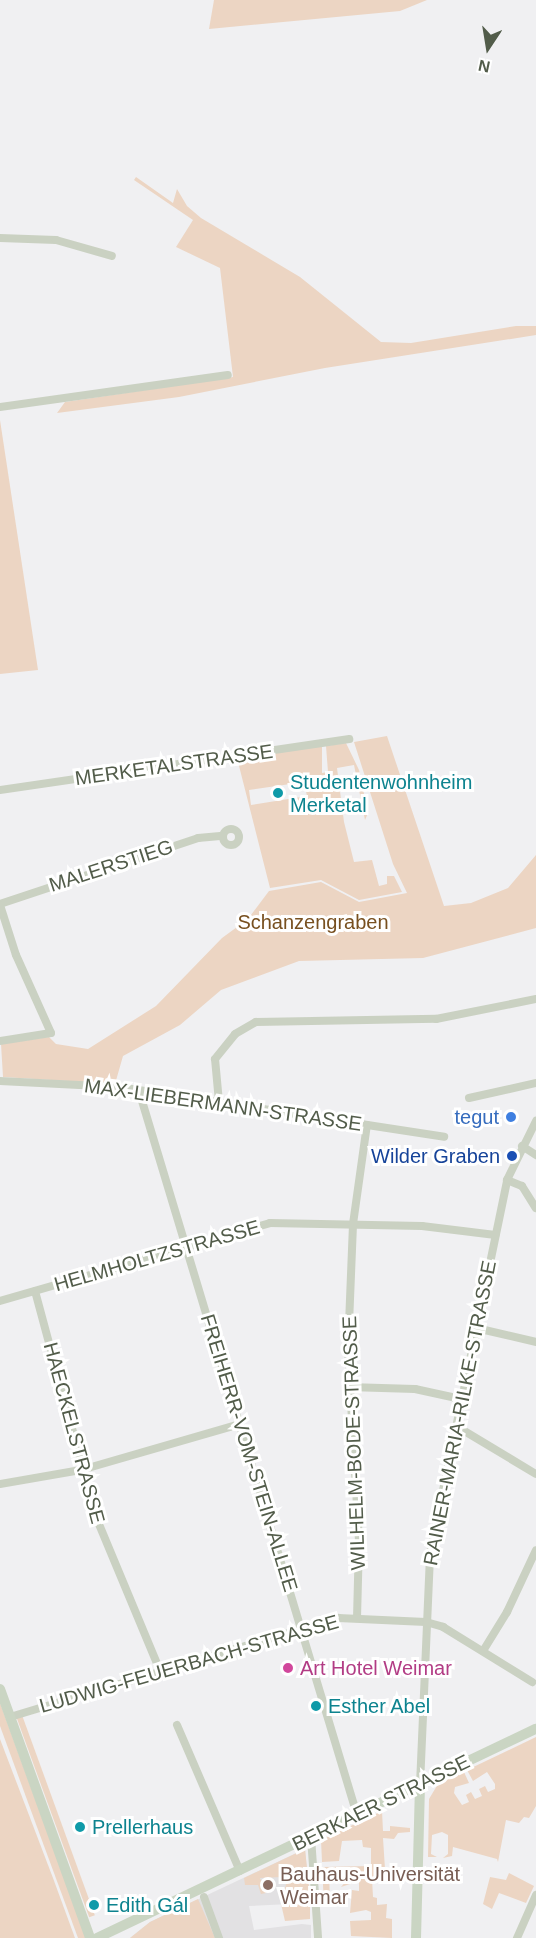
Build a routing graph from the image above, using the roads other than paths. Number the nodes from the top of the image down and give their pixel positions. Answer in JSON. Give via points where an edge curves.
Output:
{"nodes":[{"id":1,"x":0,"y":238,"type":"edge"},
{"id":2,"x":112,"y":256,"type":"dead end"},
{"id":3,"x":228,"y":375,"type":"dead end"},
{"id":4,"x":0,"y":407,"type":"edge"},
{"id":5,"x":349,"y":739,"type":"dead end"},
{"id":6,"x":0,"y":790,"type":"edge"},
{"id":7,"x":223,"y":836,"type":"dead end"},
{"id":8,"x":0,"y":904,"type":"edge"},
{"id":9,"x":536,"y":999,"type":"edge"},
{"id":10,"x":0,"y":1041,"type":"edge"},
{"id":11,"x":0,"y":1081,"type":"edge"},
{"id":12,"x":536,"y":1083,"type":"edge"},
{"id":13,"x":139,"y":1091,"type":"junction"},
{"id":14,"x":469,"y":1098,"type":"dead end"},
{"id":15,"x":219,"y":1102,"type":"junction"},
{"id":16,"x":536,"y":1122,"type":"edge"},
{"id":17,"x":367,"y":1125,"type":"junction"},
{"id":18,"x":444,"y":1137,"type":"dead end"},
{"id":19,"x":522,"y":1146,"type":"junction"},
{"id":20,"x":536,"y":1155,"type":"edge"},
{"id":21,"x":507,"y":1180,"type":"junction"},
{"id":22,"x":536,"y":1208,"type":"edge"},
{"id":23,"x":353,"y":1224,"type":"junction"},
{"id":24,"x":495,"y":1235,"type":"junction"},
{"id":25,"x":186,"y":1245,"type":"junction"},
{"id":26,"x":35,"y":1291,"type":"junction"},
{"id":27,"x":0,"y":1301,"type":"edge"},
{"id":28,"x":476,"y":1328,"type":"junction"},
{"id":29,"x":536,"y":1342,"type":"edge"},
{"id":30,"x":348,"y":1388,"type":"junction"},
{"id":31,"x":461,"y":1399,"type":"junction"},
{"id":32,"x":240,"y":1424,"type":"junction"},
{"id":33,"x":456,"y":1426,"type":"junction"},
{"id":34,"x":81,"y":1470,"type":"junction"},
{"id":35,"x":536,"y":1474,"type":"edge"},
{"id":36,"x":0,"y":1485,"type":"edge"},
{"id":37,"x":536,"y":1550,"type":"edge"},
{"id":38,"x":357,"y":1618,"type":"junction"},
{"id":39,"x":426,"y":1622,"type":"junction"},
{"id":40,"x":302,"y":1629,"type":"junction"},
{"id":41,"x":483,"y":1651,"type":"junction"},
{"id":42,"x":161,"y":1672,"type":"junction"},
{"id":43,"x":532,"y":1682,"type":"dead end"},
{"id":44,"x":0,"y":1689,"type":"edge"},
{"id":45,"x":10,"y":1717,"type":"junction"},
{"id":46,"x":177,"y":1725,"type":"dead end"},
{"id":47,"x":536,"y":1729,"type":"edge"},
{"id":48,"x":420,"y":1785,"type":"junction"},
{"id":49,"x":357,"y":1815,"type":"junction"},
{"id":50,"x":311,"y":1837,"type":"junction"},
{"id":51,"x":240,"y":1871,"type":"junction"},
{"id":52,"x":536,"y":1895,"type":"edge"},
{"id":53,"x":204,"y":1897,"type":"dead end"},
{"id":54,"x":90,"y":1938,"type":"edge"},
{"id":55,"x":97,"y":1938,"type":"edge"},
{"id":56,"x":219,"y":1938,"type":"edge"},
{"id":57,"x":318,"y":1938,"type":"edge"},
{"id":58,"x":416,"y":1938,"type":"edge"},
{"id":59,"x":517,"y":1938,"type":"edge"}],
"edges":[{"from":1,"to":2,"type":"street","via":[[56,240]]},
{"from":3,"to":4,"type":"street"},
{"from":5,"to":6,"type":"street","name":"MERKETALSTRASSE"},
{"from":7,"to":8,"type":"street","name":"MALERSTIEG","via":[[198,838]]},
{"from":8,"to":10,"type":"street","via":[[16,956],[51,1033]]},
{"from":9,"to":15,"type":"street","via":[[436,1019],[256,1022],[235,1034],[215,1059]]},
{"from":11,"to":13,"type":"street","name":"MAX-LIEBERMANN-STRASSE"},
{"from":12,"to":14,"type":"street"},
{"from":13,"to":15,"type":"street","name":"MAX-LIEBERMANN-STRASSE"},
{"from":13,"to":25,"type":"street","name":"FREIHERR-VOM-STEIN-ALLEE"},
{"from":15,"to":17,"type":"street","name":"MAX-LIEBERMANN-STRASSE"},
{"from":16,"to":19,"type":"street","name":"RAINER-MARIA-RILKE-STRASSE"},
{"from":17,"to":18,"type":"street","name":"MAX-LIEBERMANN-STRASSE"},
{"from":17,"to":23,"type":"street","name":"WILHELM-BODE-STRASSE"},
{"from":19,"to":20,"type":"street"},
{"from":19,"to":21,"type":"street","name":"RAINER-MARIA-RILKE-STRASSE"},
{"from":21,"to":22,"type":"street","via":[[522,1186]]},
{"from":21,"to":24,"type":"street","name":"RAINER-MARIA-RILKE-STRASSE"},
{"from":23,"to":24,"type":"street","name":"HELMHOLTZSTRASSE","via":[[460,1228]]},
{"from":23,"to":25,"type":"street","name":"HELMHOLTZSTRASSE","via":[[270,1223]]},
{"from":23,"to":30,"type":"street","name":"WILHELM-BODE-STRASSE"},
{"from":24,"to":28,"type":"street","name":"RAINER-MARIA-RILKE-STRASSE"},
{"from":25,"to":26,"type":"street","name":"HELMHOLTZSTRASSE"},
{"from":25,"to":32,"type":"street","name":"FREIHERR-VOM-STEIN-ALLEE"},
{"from":26,"to":27,"type":"street","name":"HELMHOLTZSTRASSE"},
{"from":26,"to":34,"type":"street","name":"HAECKELSTRASSE"},
{"from":28,"to":29,"type":"street"},
{"from":28,"to":31,"type":"street","name":"RAINER-MARIA-RILKE-STRASSE"},
{"from":30,"to":31,"type":"street","via":[[415,1389]]},
{"from":30,"to":38,"type":"street","name":"WILHELM-BODE-STRASSE","via":[[359,1542]]},
{"from":31,"to":33,"type":"street","name":"RAINER-MARIA-RILKE-STRASSE"},
{"from":32,"to":34,"type":"street"},
{"from":32,"to":40,"type":"street","name":"FREIHERR-VOM-STEIN-ALLEE"},
{"from":33,"to":35,"type":"street"},
{"from":33,"to":39,"type":"street","name":"RAINER-MARIA-RILKE-STRASSE","via":[[430,1553]]},
{"from":34,"to":36,"type":"street"},
{"from":34,"to":42,"type":"street","name":"HAECKELSTRASSE","via":[[104,1539]]},
{"from":37,"to":41,"type":"street","via":[[507,1612]]},
{"from":38,"to":39,"type":"street","name":"LUDWIG-FEUERBACH-STRASSE"},
{"from":38,"to":40,"type":"street","name":"LUDWIG-FEUERBACH-STRASSE","via":[[339,1618]]},
{"from":39,"to":41,"type":"street","name":"LUDWIG-FEUERBACH-STRASSE","via":[[443,1627]]},
{"from":39,"to":48,"type":"street","name":"RAINER-MARIA-RILKE-STRASSE"},
{"from":40,"to":42,"type":"street","name":"LUDWIG-FEUERBACH-STRASSE"},
{"from":40,"to":49,"type":"street","name":"FREIHERR-VOM-STEIN-ALLEE"},
{"from":41,"to":43,"type":"street","name":"LUDWIG-FEUERBACH-STRASSE"},
{"from":42,"to":45,"type":"street","name":"LUDWIG-FEUERBACH-STRASSE"},
{"from":44,"to":45,"type":"street"},
{"from":45,"to":54,"type":"street"},
{"from":46,"to":51,"type":"street"},
{"from":47,"to":48,"type":"street","name":"BERKAER STRASSE"},
{"from":48,"to":49,"type":"street","name":"BERKAER STRASSE"},
{"from":48,"to":58,"type":"street"},
{"from":49,"to":50,"type":"street","name":"BERKAER STRASSE"},
{"from":50,"to":51,"type":"street","name":"BERKAER STRASSE"},
{"from":50,"to":57,"type":"street"},
{"from":51,"to":55,"type":"street","name":"BERKAER STRASSE"},
{"from":52,"to":59,"type":"street"},
{"from":53,"to":56,"type":"street"}]}
